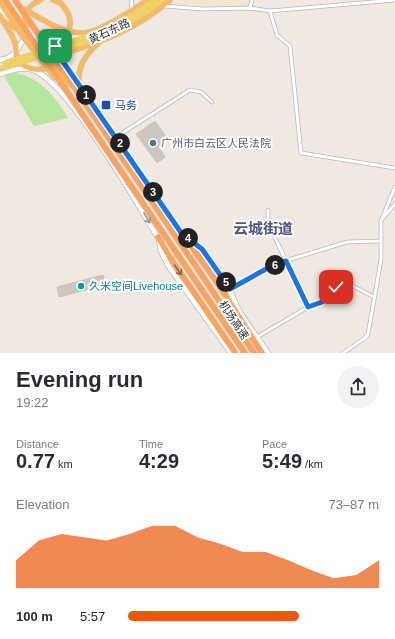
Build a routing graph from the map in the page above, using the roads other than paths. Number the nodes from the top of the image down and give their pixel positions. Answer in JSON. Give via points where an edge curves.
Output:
{"nodes":[{"id":1,"x":6,"y":0,"type":"edge"},
{"id":2,"x":41,"y":0,"type":"edge"},
{"id":3,"x":53,"y":0,"type":"edge"},
{"id":4,"x":132,"y":0,"type":"edge"},
{"id":5,"x":155,"y":0,"type":"edge"},
{"id":6,"x":170,"y":0,"type":"edge"},
{"id":7,"x":252,"y":0,"type":"edge"},
{"id":8,"x":395,"y":0,"type":"edge"},
{"id":9,"x":0,"y":1,"type":"edge"},
{"id":10,"x":17,"y":3,"type":"edge"},
{"id":11,"x":163,"y":3,"type":"edge"},
{"id":12,"x":150,"y":4,"type":"edge"},
{"id":13,"x":250,"y":8,"type":"junction"},
{"id":14,"x":131,"y":11,"type":"junction"},
{"id":15,"x":270,"y":11,"type":"junction"},
{"id":16,"x":0,"y":17,"type":"edge"},
{"id":17,"x":26,"y":29,"type":"junction"},
{"id":18,"x":85,"y":33,"type":"junction"},
{"id":19,"x":21,"y":34,"type":"junction"},
{"id":20,"x":110,"y":34,"type":"junction"},
{"id":21,"x":38,"y":36,"type":"junction"},
{"id":22,"x":68,"y":39,"type":"junction"},
{"id":23,"x":48,"y":40,"type":"junction"},
{"id":24,"x":92,"y":45,"type":"junction"},
{"id":25,"x":17,"y":48,"type":"junction"},
{"id":26,"x":51,"y":51,"type":"junction"},
{"id":27,"x":71,"y":52,"type":"junction"},
{"id":28,"x":59,"y":56,"type":"junction"},
{"id":29,"x":1,"y":63,"type":"edge"},
{"id":30,"x":0,"y":69,"type":"edge"},
{"id":31,"x":31,"y":69,"type":"junction"},
{"id":32,"x":0,"y":74,"type":"edge"},
{"id":33,"x":83,"y":102,"type":"junction"},
{"id":34,"x":212,"y":102,"type":"dead end"},
{"id":35,"x":93,"y":104,"type":"junction"},
{"id":36,"x":79,"y":115,"type":"junction"},
{"id":37,"x":116,"y":138,"type":"junction"},
{"id":38,"x":395,"y":168,"type":"edge"},
{"id":39,"x":127,"y":171,"type":"junction"},
{"id":40,"x":395,"y":187,"type":"edge"},
{"id":41,"x":395,"y":204,"type":"edge"},
{"id":42,"x":268,"y":210,"type":"dead end"},
{"id":43,"x":164,"y":220,"type":"junction"},
{"id":44,"x":381,"y":221,"type":"junction"},
{"id":45,"x":182,"y":234,"type":"junction"},
{"id":46,"x":158,"y":237,"type":"junction"},
{"id":47,"x":381,"y":241,"type":"junction"},
{"id":48,"x":190,"y":254,"type":"junction"},
{"id":49,"x":179,"y":258,"type":"junction"},
{"id":50,"x":286,"y":261,"type":"junction"},
{"id":51,"x":230,"y":289,"type":"junction"},
{"id":52,"x":374,"y":297,"type":"junction"},
{"id":53,"x":308,"y":307,"type":"junction"},
{"id":54,"x":257,"y":337,"type":"junction"},
{"id":55,"x":231,"y":353,"type":"edge"},
{"id":56,"x":236,"y":353,"type":"edge"},
{"id":57,"x":243,"y":353,"type":"edge"},
{"id":58,"x":255,"y":353,"type":"edge"},
{"id":59,"x":262,"y":353,"type":"edge"},
{"id":60,"x":268,"y":353,"type":"edge"},
{"id":61,"x":343,"y":353,"type":"edge"}],
"edges":[{"from":1,"to":17,"type":"highway","bridge":true},
{"from":1,"to":57,"type":"highway","name":"机场高速","bridge":true},
{"from":2,"to":17,"type":"highway","bridge":true,"via":[[25,13]]},
{"from":3,"to":26,"type":"highway","bridge":true,"via":[[65,8],[71,24],[66,36]]},
{"from":4,"to":14,"type":"street"},
{"from":5,"to":12,"type":"main road","name":"黄石东路"},
{"from":6,"to":11,"type":"highway"},
{"from":7,"to":13,"type":"street"},
{"from":8,"to":15,"type":"street"},
{"from":9,"to":19,"type":"highway","bridge":true},
{"from":10,"to":16,"type":"highway","via":[[11,17]]},
{"from":10,"to":18,"type":"highway","via":[[67,31]]},
{"from":10,"to":21,"type":"main road"},
{"from":10,"to":58,"type":"highway","name":"机场高速","bridge":true},
{"from":11,"to":12,"type":"main road","name":"黄石东路"},
{"from":11,"to":13,"type":"street","via":[[210,9]]},
{"from":11,"to":24,"type":"highway","via":[[122,33]]},
{"from":12,"to":14,"type":"highway"},
{"from":12,"to":20,"type":"main road","name":"黄石东路","bridge":true},
{"from":12,"to":26,"type":"main road","name":"黄石东路","bridge":true,"via":[[106,30]]},
{"from":13,"to":15,"type":"street"},
{"from":14,"to":18,"type":"highway"},
{"from":15,"to":38,"type":"street","via":[[277,35],[290,46],[301,153]]},
{"from":16,"to":19,"type":"highway","bridge":true},
{"from":16,"to":25,"type":"highway"},
{"from":17,"to":33,"type":"highway","bridge":true},
{"from":18,"to":22,"type":"main road"},
{"from":18,"to":24,"type":"highway","via":[[85,39]]},
{"from":19,"to":39,"type":"highway","bridge":true},
{"from":20,"to":26,"type":"main road","name":"黄石东路","bridge":true},
{"from":20,"to":33,"type":"highway","bridge":true,"via":[[89,51],[82,62],[79,81]]},
{"from":21,"to":23,"type":"main road"},
{"from":21,"to":25,"type":"main road","via":[[25,38]]},
{"from":22,"to":23,"type":"main road","via":[[58,42]]},
{"from":22,"to":27,"type":"highway","via":[[66,47]]},
{"from":23,"to":28,"type":"main road","via":[[55,46]]},
{"from":24,"to":27,"type":"highway"},
{"from":25,"to":29,"type":"main road","via":[[13,55]]},
{"from":25,"to":31,"type":"highway","via":[[16,55],[20,62]]},
{"from":26,"to":29,"type":"main road","bridge":true},
{"from":26,"to":30,"type":"main road","bridge":true},
{"from":27,"to":28,"type":"highway"},
{"from":28,"to":31,"type":"highway","via":[[58,61],[49,67]]},
{"from":28,"to":35,"type":"main road"},
{"from":31,"to":32,"type":"main road"},
{"from":31,"to":36,"type":"main road","via":[[51,83]]},
{"from":33,"to":39,"type":"highway","bridge":true},
{"from":34,"to":37,"type":"street","via":[[201,92],[190,90]]},
{"from":35,"to":36,"type":"main road","via":[[82,110]]},
{"from":35,"to":37,"type":"main road"},
{"from":36,"to":46,"type":"main road","one_way":true},
{"from":37,"to":45,"type":"main road"},
{"from":39,"to":43,"type":"highway"},
{"from":39,"to":49,"type":"highway"},
{"from":40,"to":44,"type":"street"},
{"from":41,"to":44,"type":"street"},
{"from":42,"to":50,"type":"street","via":[[268,223]]},
{"from":43,"to":45,"type":"main road"},
{"from":43,"to":48,"type":"highway"},
{"from":44,"to":47,"type":"street"},
{"from":45,"to":48,"type":"main road"},
{"from":45,"to":51,"type":"main road","via":[[202,249]]},
{"from":45,"to":59,"type":"highway","via":[[215,279]]},
{"from":46,"to":49,"type":"main road"},
{"from":46,"to":55,"type":"main road","via":[[161,251],[169,267]]},
{"from":46,"to":56,"type":"highway","one_way":true},
{"from":47,"to":50,"type":"street","via":[[347,242]]},
{"from":47,"to":52,"type":"street","via":[[381,260]]},
{"from":48,"to":58,"type":"highway"},
{"from":49,"to":57,"type":"highway"},
{"from":50,"to":51,"type":"street","via":[[275,264]]},
{"from":50,"to":53,"type":"street"},
{"from":51,"to":54,"type":"main road","via":[[239,311]]},
{"from":52,"to":53,"type":"street","via":[[352,286],[336,287],[329,291],[322,302]]},
{"from":52,"to":61,"type":"street","via":[[368,334]]},
{"from":53,"to":54,"type":"street"},
{"from":54,"to":60,"type":"main road"}]}
